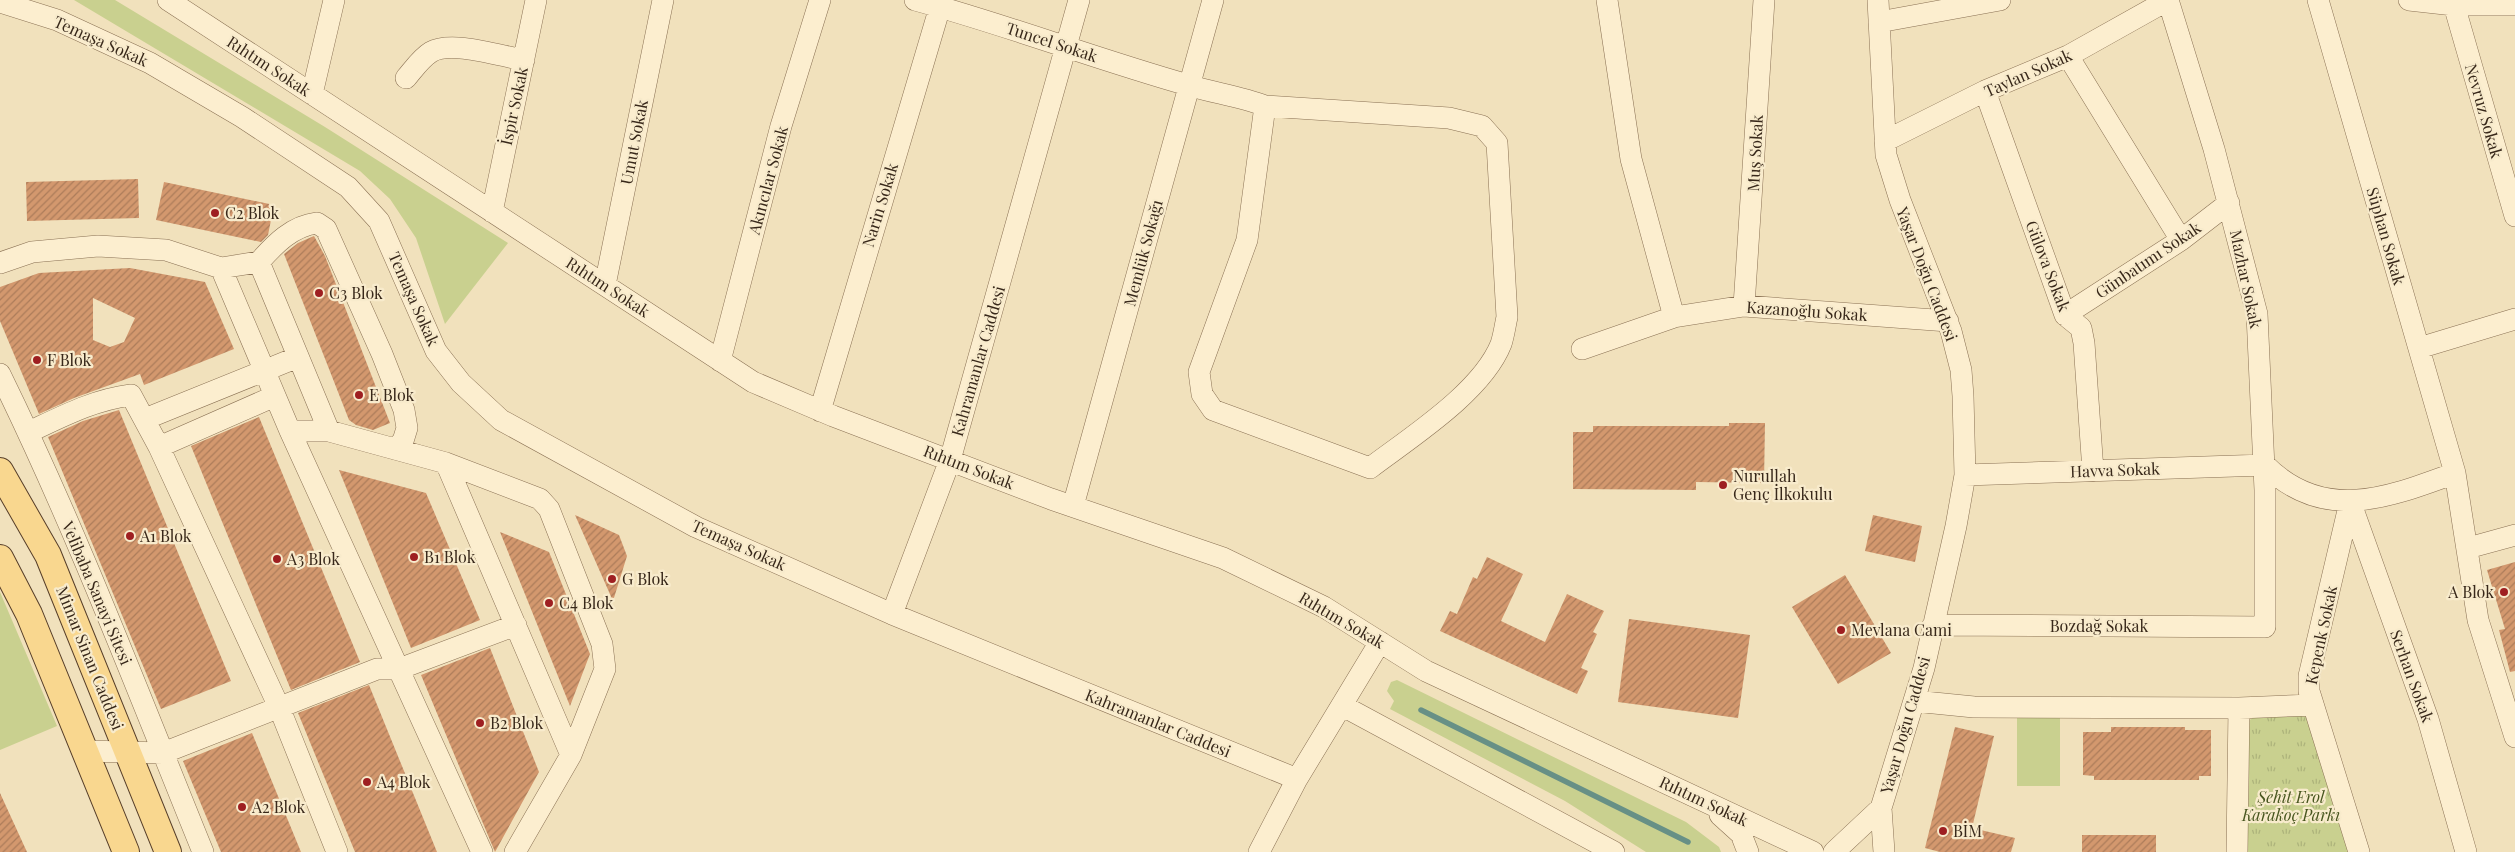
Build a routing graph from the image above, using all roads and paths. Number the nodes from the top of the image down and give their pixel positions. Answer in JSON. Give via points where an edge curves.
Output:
{"nodes":[{"id":1,"x":168,"y":0,"type":"edge"},
{"id":2,"x":334,"y":0,"type":"edge"},
{"id":3,"x":536,"y":0,"type":"edge"},
{"id":4,"x":663,"y":0,"type":"edge"},
{"id":5,"x":820,"y":0,"type":"edge"},
{"id":6,"x":915,"y":0,"type":"edge"},
{"id":7,"x":1079,"y":0,"type":"edge"},
{"id":8,"x":1213,"y":0,"type":"edge"},
{"id":9,"x":1607,"y":0,"type":"edge"},
{"id":10,"x":1764,"y":0,"type":"edge"},
{"id":11,"x":1878,"y":0,"type":"edge"},
{"id":12,"x":2000,"y":0,"type":"edge"},
{"id":13,"x":2168,"y":0,"type":"edge"},
{"id":14,"x":2318,"y":0,"type":"edge"},
{"id":15,"x":2418,"y":0,"type":"edge"},
{"id":16,"x":0,"y":2,"type":"edge"},
{"id":17,"x":941,"y":3,"type":"edge"},
{"id":18,"x":2454,"y":5,"type":"junction"},
{"id":19,"x":2515,"y":5,"type":"edge"},
{"id":20,"x":1879,"y":22,"type":"junction"},
{"id":21,"x":1066,"y":46,"type":"junction"},
{"id":22,"x":2068,"y":56,"type":"junction"},
{"id":23,"x":524,"y":60,"type":"junction"},
{"id":24,"x":406,"y":78,"type":"dead end"},
{"id":25,"x":1188,"y":86,"type":"junction"},
{"id":26,"x":1985,"y":92,"type":"junction"},
{"id":27,"x":312,"y":94,"type":"junction"},
{"id":28,"x":1265,"y":106,"type":"junction"},
{"id":29,"x":1885,"y":141,"type":"junction"},
{"id":30,"x":2229,"y":203,"type":"junction"},
{"id":31,"x":492,"y":212,"type":"junction"},
{"id":32,"x":2515,"y":216,"type":"edge"},
{"id":33,"x":2181,"y":240,"type":"junction"},
{"id":34,"x":259,"y":262,"type":"junction"},
{"id":35,"x":0,"y":263,"type":"edge"},
{"id":36,"x":221,"y":268,"type":"junction"},
{"id":37,"x":605,"y":285,"type":"junction"},
{"id":38,"x":1744,"y":306,"type":"junction"},
{"id":39,"x":2064,"y":315,"type":"junction"},
{"id":40,"x":1674,"y":318,"type":"junction"},
{"id":41,"x":2515,"y":319,"type":"edge"},
{"id":42,"x":1948,"y":321,"type":"junction"},
{"id":43,"x":2419,"y":348,"type":"junction"},
{"id":44,"x":1582,"y":349,"type":"dead end"},
{"id":45,"x":298,"y":357,"type":"junction"},
{"id":46,"x":720,"y":361,"type":"junction"},
{"id":47,"x":264,"y":370,"type":"junction"},
{"id":48,"x":0,"y":374,"type":"edge"},
{"id":49,"x":275,"y":396,"type":"junction"},
{"id":50,"x":820,"y":410,"type":"junction"},
{"id":51,"x":145,"y":419,"type":"junction"},
{"id":52,"x":290,"y":431,"type":"junction"},
{"id":53,"x":329,"y":431,"type":"junction"},
{"id":54,"x":29,"y":432,"type":"junction"},
{"id":55,"x":159,"y":447,"type":"junction"},
{"id":56,"x":395,"y":449,"type":"junction"},
{"id":57,"x":950,"y":460,"type":"junction"},
{"id":58,"x":446,"y":463,"type":"junction"},
{"id":59,"x":2264,"y":465,"type":"junction"},
{"id":60,"x":0,"y":471,"type":"edge"},
{"id":61,"x":2093,"y":471,"type":"junction"},
{"id":62,"x":2454,"y":473,"type":"junction"},
{"id":63,"x":1965,"y":475,"type":"junction"},
{"id":64,"x":2350,"y":501,"type":"junction"},
{"id":65,"x":1073,"y":506,"type":"junction"},
{"id":66,"x":2515,"y":535,"type":"edge"},
{"id":67,"x":2468,"y":548,"type":"junction"},
{"id":68,"x":0,"y":558,"type":"edge"},
{"id":69,"x":892,"y":614,"type":"junction"},
{"id":70,"x":516,"y":625,"type":"junction"},
{"id":71,"x":1933,"y":625,"type":"junction"},
{"id":72,"x":2265,"y":627,"type":"joint"},
{"id":73,"x":1380,"y":642,"type":"junction"},
{"id":74,"x":399,"y":669,"type":"junction"},
{"id":75,"x":1914,"y":701,"type":"junction"},
{"id":76,"x":2312,"y":705,"type":"junction"},
{"id":77,"x":1343,"y":706,"type":"junction"},
{"id":78,"x":279,"y":708,"type":"junction"},
{"id":79,"x":2239,"y":708,"type":"junction"},
{"id":80,"x":2515,"y":737,"type":"edge"},
{"id":81,"x":86,"y":751,"type":"junction"},
{"id":82,"x":128,"y":752,"type":"junction"},
{"id":83,"x":163,"y":753,"type":"junction"},
{"id":84,"x":571,"y":755,"type":"junction"},
{"id":85,"x":1297,"y":779,"type":"junction"},
{"id":86,"x":1705,"y":802,"type":"junction"},
{"id":87,"x":1881,"y":808,"type":"junction"},
{"id":88,"x":126,"y":852,"type":"edge"},
{"id":89,"x":168,"y":852,"type":"edge"},
{"id":90,"x":203,"y":852,"type":"edge"},
{"id":91,"x":336,"y":852,"type":"edge"},
{"id":92,"x":482,"y":852,"type":"edge"},
{"id":93,"x":515,"y":852,"type":"edge"},
{"id":94,"x":1259,"y":852,"type":"edge"},
{"id":95,"x":1614,"y":852,"type":"edge"},
{"id":96,"x":1748,"y":852,"type":"edge"},
{"id":97,"x":1813,"y":852,"type":"edge"},
{"id":98,"x":1834,"y":852,"type":"edge"},
{"id":99,"x":1884,"y":852,"type":"edge"},
{"id":100,"x":2237,"y":852,"type":"edge"},
{"id":101,"x":2359,"y":852,"type":"edge"},
{"id":102,"x":2466,"y":852,"type":"edge"}],
"edges":[{"from":1,"to":27,"type":"street","name":"Rıhtım Sokak"},
{"from":2,"to":27,"type":"street"},
{"from":3,"to":23,"type":"street","name":"İspir Sokak"},
{"from":4,"to":37,"type":"street","name":"Umut Sokak"},
{"from":5,"to":46,"type":"street","name":"Akıncılar Sokak","via":[[781,126]]},
{"from":6,"to":17,"type":"street","name":"Tuncel Sokak"},
{"from":7,"to":21,"type":"street","name":"Kahramanlar Caddesi"},
{"from":8,"to":25,"type":"street","name":"Memlük Sokağı"},
{"from":9,"to":40,"type":"street","via":[[1631,158]]},
{"from":10,"to":38,"type":"street","name":"Muş Sokak"},
{"from":11,"to":20,"type":"street","name":"Yaşar Doğu Caddesi"},
{"from":12,"to":20,"type":"street"},
{"from":13,"to":22,"type":"street","name":"Taylan Sokak"},
{"from":13,"to":30,"type":"street","name":"Mazhar Sokak"},
{"from":14,"to":43,"type":"street","name":"Süphan Sokak"},
{"from":15,"to":18,"type":"street"},
{"from":16,"to":69,"type":"street","name":"Temaşa Sokak","via":[[57,20],[150,63],[242,117],[348,187],[379,222],[436,351],[461,383],[501,420],[696,527]]},
{"from":17,"to":21,"type":"street","name":"Tuncel Sokak"},
{"from":17,"to":50,"type":"street","name":"Narin Sokak"},
{"from":18,"to":19,"type":"street"},
{"from":18,"to":32,"type":"street","name":"Nevruz Sokak"},
{"from":20,"to":29,"type":"street","name":"Yaşar Doğu Caddesi"},
{"from":21,"to":25,"type":"street","name":"Tuncel Sokak"},
{"from":21,"to":57,"type":"street","name":"Kahramanlar Caddesi"},
{"from":22,"to":26,"type":"street","name":"Taylan Sokak"},
{"from":22,"to":33,"type":"street"},
{"from":23,"to":24,"type":"street","via":[[461,48],[443,48],[428,53]]},
{"from":23,"to":31,"type":"street","name":"İspir Sokak"},
{"from":25,"to":28,"type":"street","name":"Tuncel Sokak","via":[[1245,98]]},
{"from":25,"to":65,"type":"street","name":"Memlük Sokağı"},
{"from":26,"to":29,"type":"street","name":"Taylan Sokak"},
{"from":26,"to":39,"type":"street","name":"Gülova Sokak"},
{"from":27,"to":31,"type":"street","name":"Rıhtım Sokak"},
{"from":28,"to":28,"type":"street","name":"Tuncel Sokak","via":[[1448,118],[1482,126],[1496,143],[1507,317],[1501,344],[1467,392],[1370,468],[1213,410],[1202,394],[1199,372],[1247,240]]},
{"from":29,"to":42,"type":"street","name":"Yaşar Doğu Caddesi","via":[[1891,174]]},
{"from":30,"to":33,"type":"street","name":"Günbatımı Sokak"},
{"from":30,"to":59,"type":"street","name":"Mazhar Sokak","via":[[2257,314]]},
{"from":31,"to":37,"type":"street","name":"Rıhtım Sokak"},
{"from":33,"to":39,"type":"street","name":"Günbatımı Sokak"},
{"from":34,"to":36,"type":"street"},
{"from":34,"to":45,"type":"street"},
{"from":34,"to":56,"type":"street","via":[[278,242],[306,224],[317,223],[326,229],[404,410],[407,428],[403,441]]},
{"from":35,"to":36,"type":"street","via":[[32,252],[128,246],[166,250]]},
{"from":36,"to":47,"type":"street"},
{"from":37,"to":46,"type":"street","name":"Rıhtım Sokak"},
{"from":38,"to":40,"type":"street","name":"Kazanoğlu Sokak"},
{"from":38,"to":42,"type":"street","name":"Kazanoğlu Sokak"},
{"from":39,"to":61,"type":"street","name":"Gülova Sokak","via":[[2081,328],[2084,344]]},
{"from":40,"to":44,"type":"street","name":"Kazanoğlu Sokak"},
{"from":41,"to":43,"type":"street"},
{"from":42,"to":63,"type":"street","name":"Yaşar Doğu Caddesi","via":[[1962,379]]},
{"from":43,"to":62,"type":"street","name":"Süphan Sokak"},
{"from":45,"to":47,"type":"street"},
{"from":45,"to":53,"type":"street"},
{"from":46,"to":50,"type":"street","name":"Rıhtım Sokak","via":[[753,382]]},
{"from":47,"to":49,"type":"street"},
{"from":47,"to":51,"type":"street"},
{"from":48,"to":54,"type":"street","name":"Velibaba Sanayi Sitesi"},
{"from":49,"to":52,"type":"street"},
{"from":49,"to":55,"type":"street"},
{"from":50,"to":57,"type":"street","name":"Rıhtım Sokak"},
{"from":51,"to":54,"type":"street","via":[[130,395],[86,405]]},
{"from":51,"to":55,"type":"street"},
{"from":52,"to":53,"type":"street"},
{"from":52,"to":74,"type":"street"},
{"from":53,"to":56,"type":"street"},
{"from":54,"to":83,"type":"street","name":"Velibaba Sanayi Sitesi"},
{"from":55,"to":78,"type":"street"},
{"from":56,"to":58,"type":"street"},
{"from":57,"to":65,"type":"street","name":"Rıhtım Sokak"},
{"from":57,"to":69,"type":"street","name":"Kahramanlar Caddesi"},
{"from":58,"to":70,"type":"street"},
{"from":58,"to":84,"type":"street","via":[[540,500],[549,509],[605,656],[605,669]]},
{"from":59,"to":61,"type":"street","name":"Havva Sokak"},
{"from":59,"to":64,"type":"street","via":[[2284,482],[2306,494],[2327,500]]},
{"from":59,"to":72,"type":"street","name":"Mazhar Sokak"},
{"from":60,"to":82,"type":"main road","name":"Mimar Sinan Caddesi","via":[[48,555]]},
{"from":61,"to":63,"type":"street","name":"Havva Sokak"},
{"from":62,"to":64,"type":"street","via":[[2404,492]]},
{"from":62,"to":67,"type":"street","name":"Süphan Sokak"},
{"from":63,"to":71,"type":"street","name":"Yaşar Doğu Caddesi"},
{"from":64,"to":76,"type":"street","name":"Kepenk Sokak","via":[[2309,676]]},
{"from":64,"to":102,"type":"street","name":"Serhan Sokak","via":[[2428,719]]},
{"from":65,"to":73,"type":"street","name":"Rıhtım Sokak","via":[[1224,558],[1324,607]]},
{"from":66,"to":67,"type":"street"},
{"from":67,"to":80,"type":"street","name":"Süphan Sokak","via":[[2478,620]]},
{"from":68,"to":81,"type":"main road","via":[[30,614]]},
{"from":69,"to":85,"type":"street","name":"Kahramanlar Caddesi"},
{"from":70,"to":74,"type":"street"},
{"from":70,"to":84,"type":"street"},
{"from":71,"to":72,"type":"street","name":"Bozdağ Sokak"},
{"from":71,"to":75,"type":"street","name":"Yaşar Doğu Caddesi"},
{"from":73,"to":77,"type":"street"},
{"from":73,"to":86,"type":"street","name":"Rıhtım Sokak","via":[[1426,671]]},
{"from":74,"to":78,"type":"street","via":[[377,669]]},
{"from":74,"to":92,"type":"street"},
{"from":75,"to":79,"type":"street","via":[[1974,706]]},
{"from":75,"to":87,"type":"street","name":"Yaşar Doğu Caddesi"},
{"from":76,"to":79,"type":"street"},
{"from":76,"to":101,"type":"street","name":"Kepenk Sokak"},
{"from":77,"to":85,"type":"street"},
{"from":77,"to":95,"type":"street"},
{"from":78,"to":83,"type":"street"},
{"from":78,"to":91,"type":"street"},
{"from":79,"to":100,"type":"street"},
{"from":81,"to":82,"type":"street"},
{"from":81,"to":88,"type":"main road"},
{"from":82,"to":83,"type":"street"},
{"from":82,"to":89,"type":"main road","name":"Mimar Sinan Caddesi"},
{"from":83,"to":90,"type":"street","name":"Velibaba Sanayi Sitesi"},
{"from":84,"to":93,"type":"street"},
{"from":85,"to":94,"type":"street"},
{"from":86,"to":96,"type":"street","via":[[1741,834]]},
{"from":86,"to":97,"type":"street","name":"Rıhtım Sokak"},
{"from":87,"to":98,"type":"street"},
{"from":87,"to":99,"type":"street"}]}
